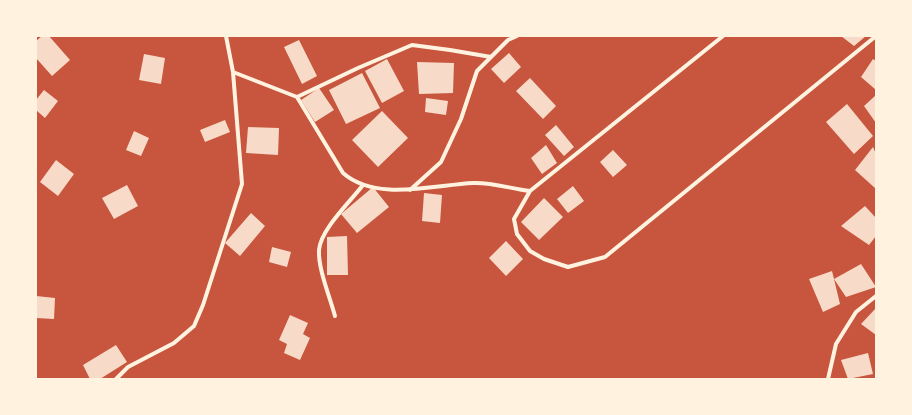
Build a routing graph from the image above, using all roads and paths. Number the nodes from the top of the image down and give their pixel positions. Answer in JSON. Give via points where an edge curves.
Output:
{"nodes":[{"id":1,"x":226,"y":36,"type":"edge"},
{"id":2,"x":517,"y":36,"type":"edge"},
{"id":3,"x":723,"y":36,"type":"edge"},
{"id":4,"x":876,"y":36,"type":"edge"},
{"id":5,"x":491,"y":57,"type":"junction"},
{"id":6,"x":233,"y":72,"type":"junction"},
{"id":7,"x":297,"y":97,"type":"junction"},
{"id":8,"x":363,"y":185,"type":"junction"},
{"id":9,"x":410,"y":190,"type":"junction"},
{"id":10,"x":530,"y":191,"type":"junction"},
{"id":11,"x":876,"y":296,"type":"edge"},
{"id":12,"x":335,"y":316,"type":"dead end"},
{"id":13,"x":116,"y":379,"type":"edge"},
{"id":14,"x":828,"y":379,"type":"edge"}],
"edges":[{"from":1,"to":6,"type":"street"},
{"from":2,"to":5,"type":"street","via":[[508,40]]},
{"from":3,"to":10,"type":"street"},
{"from":4,"to":10,"type":"street","via":[[605,257],[568,267],[530,251],[517,234],[514,219]]},
{"from":5,"to":7,"type":"street","via":[[412,45]]},
{"from":5,"to":9,"type":"street","via":[[477,71],[461,119],[441,162]]},
{"from":6,"to":7,"type":"street"},
{"from":6,"to":13,"type":"street","via":[[242,184],[203,305],[194,326],[174,343],[128,367]]},
{"from":7,"to":8,"type":"street","via":[[343,172],[353,182]]},
{"from":8,"to":9,"type":"street"},
{"from":8,"to":12,"type":"street","via":[[326,231],[319,249]]},
{"from":9,"to":10,"type":"street","via":[[474,183]]},
{"from":11,"to":14,"type":"street","via":[[856,312],[836,344]]}]}
